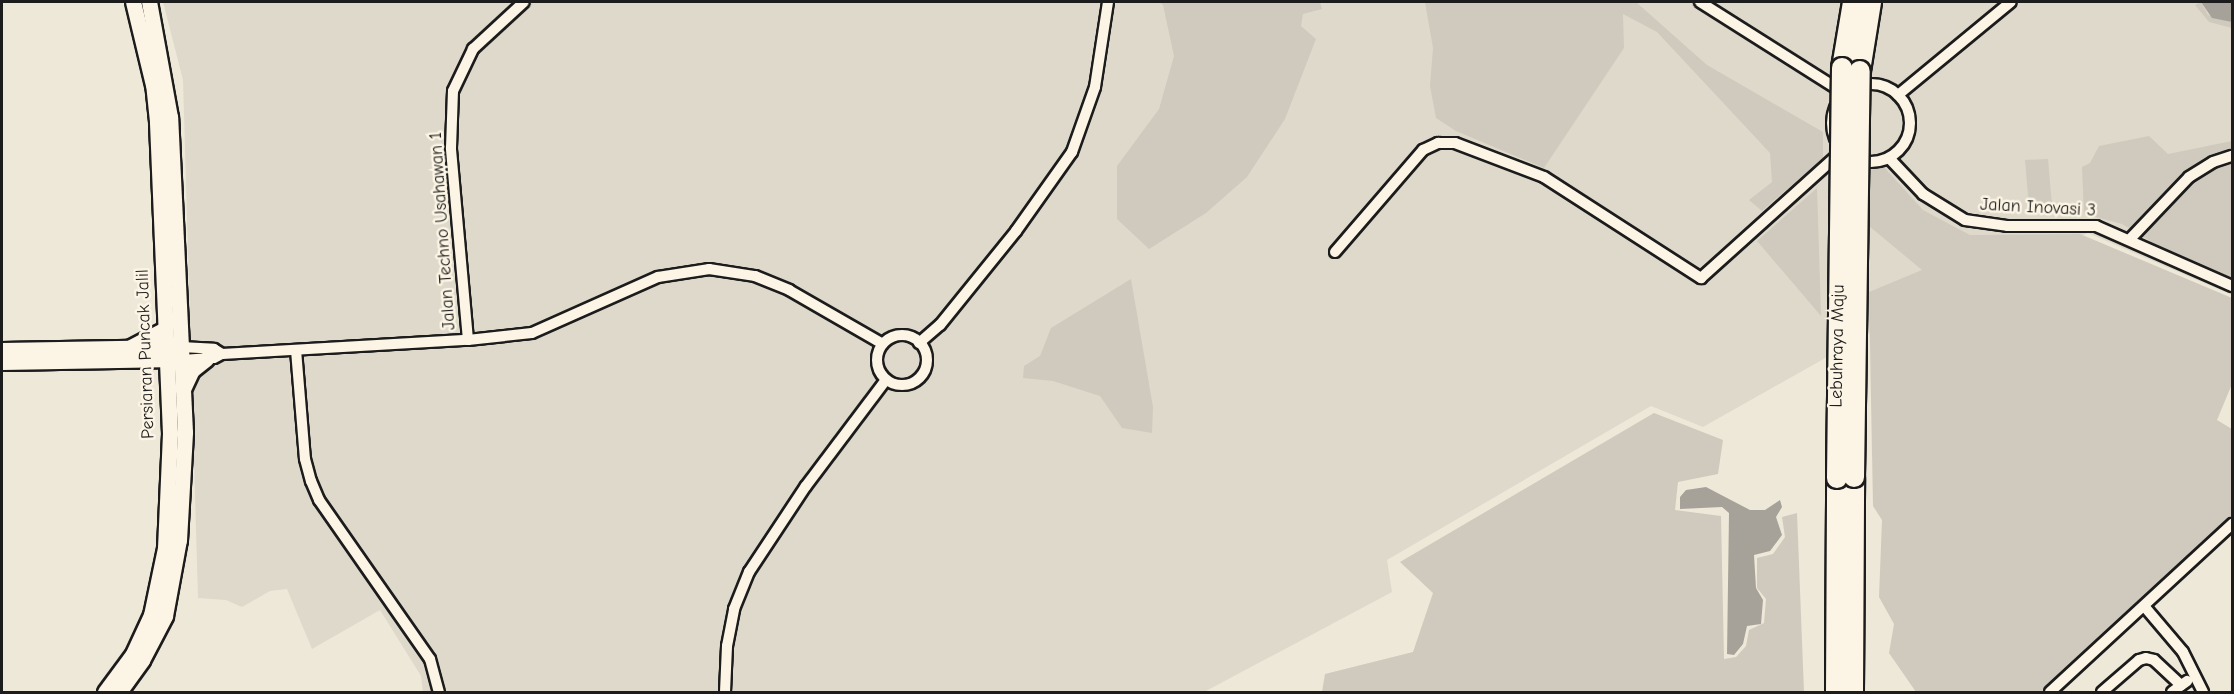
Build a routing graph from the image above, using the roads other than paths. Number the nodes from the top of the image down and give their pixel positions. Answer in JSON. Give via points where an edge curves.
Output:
{"nodes":[{"id":1,"x":133,"y":2,"type":"edge"},
{"id":2,"x":149,"y":2,"type":"edge"},
{"id":3,"x":524,"y":2,"type":"edge"},
{"id":4,"x":1108,"y":2,"type":"edge"},
{"id":5,"x":1700,"y":2,"type":"edge"},
{"id":6,"x":1853,"y":2,"type":"edge"},
{"id":7,"x":1871,"y":2,"type":"edge"},
{"id":8,"x":2011,"y":2,"type":"edge"},
{"id":9,"x":1845,"y":94,"type":"junction"},
{"id":10,"x":1898,"y":95,"type":"junction"},
{"id":11,"x":1842,"y":150,"type":"junction"},
{"id":12,"x":2232,"y":156,"type":"edge"},
{"id":13,"x":1889,"y":158,"type":"junction"},
{"id":14,"x":2131,"y":238,"type":"junction"},
{"id":15,"x":1335,"y":252,"type":"dead end"},
{"id":16,"x":2232,"y":286,"type":"edge"},
{"id":17,"x":165,"y":329,"type":"junction"},
{"id":18,"x":468,"y":340,"type":"junction"},
{"id":19,"x":919,"y":343,"type":"junction"},
{"id":20,"x":883,"y":344,"type":"junction"},
{"id":21,"x":129,"y":348,"type":"junction"},
{"id":22,"x":2,"y":350,"type":"edge"},
{"id":23,"x":297,"y":350,"type":"junction"},
{"id":24,"x":174,"y":354,"type":"junction"},
{"id":25,"x":222,"y":354,"type":"junction"},
{"id":26,"x":206,"y":359,"type":"junction"},
{"id":27,"x":2,"y":363,"type":"edge"},
{"id":28,"x":886,"y":380,"type":"junction"},
{"id":29,"x":183,"y":389,"type":"junction"},
{"id":30,"x":1846,"y":477,"type":"junction"},
{"id":31,"x":2232,"y":524,"type":"edge"},
{"id":32,"x":2144,"y":606,"type":"junction"},
{"id":33,"x":2195,"y":676,"type":"junction"},
{"id":34,"x":2181,"y":685,"type":"junction"},
{"id":35,"x":105,"y":693,"type":"edge"},
{"id":36,"x":119,"y":693,"type":"edge"},
{"id":37,"x":440,"y":693,"type":"edge"},
{"id":38,"x":725,"y":693,"type":"edge"},
{"id":39,"x":1836,"y":693,"type":"edge"},
{"id":40,"x":1853,"y":693,"type":"edge"},
{"id":41,"x":2050,"y":693,"type":"edge"},
{"id":42,"x":2102,"y":693,"type":"edge"},
{"id":43,"x":2172,"y":693,"type":"edge"},
{"id":44,"x":2203,"y":693,"type":"edge"}],
"edges":[{"from":1,"to":17,"type":"main road","name":"Persiaran Puncak Jalil","via":[[153,85],[157,121]]},
{"from":2,"to":24,"type":"main road","name":"Persiaran Puncak Jalil","via":[[170,117]]},
{"from":3,"to":18,"type":"street","name":"Jalan Techno Usahawan 1","via":[[473,49],[453,91],[451,148]]},
{"from":4,"to":19,"type":"street","via":[[1095,87],[1072,152],[1016,231],[940,325]]},
{"from":5,"to":9,"type":"street"},
{"from":6,"to":30,"type":"highway","name":"Lebuhraya Maju","bridge":true,"via":[[1843,53],[1839,120]]},
{"from":7,"to":30,"type":"highway","name":"Lebuhraya Maju","bridge":true,"via":[[1860,71]]},
{"from":8,"to":10,"type":"street"},
{"from":9,"to":10,"type":"street","via":[[1855,87],[1878,85]]},
{"from":9,"to":11,"type":"street","via":[[1831,122]]},
{"from":10,"to":13,"type":"street","via":[[1908,108],[1911,125],[1902,148]]},
{"from":11,"to":13,"type":"street","via":[[1864,162]]},
{"from":11,"to":15,"type":"street","via":[[1701,278],[1544,177],[1455,143],[1438,143],[1423,150]]},
{"from":12,"to":14,"type":"street","via":[[2189,177]]},
{"from":13,"to":14,"type":"street","name":"Jalan Inovasi 3","via":[[1923,194],[1965,220],[2007,226],[2085,224]]},
{"from":14,"to":16,"type":"street","name":"Jalan Inovasi 3"},
{"from":17,"to":21,"type":"main road"},
{"from":17,"to":24,"type":"main road","name":"Persiaran Puncak Jalil"},
{"from":18,"to":20,"type":"street","via":[[532,333],[658,277],[709,269],[755,276],[789,290]]},
{"from":18,"to":23,"type":"street"},
{"from":19,"to":20,"type":"street","via":[[897,336]]},
{"from":19,"to":28,"type":"street","via":[[927,357],[918,380],[902,385]]},
{"from":20,"to":28,"type":"street","via":[[877,359]]},
{"from":21,"to":22,"type":"street"},
{"from":21,"to":24,"type":"street"},
{"from":23,"to":25,"type":"street"},
{"from":23,"to":37,"type":"street","via":[[305,459],[311,481],[319,500],[430,659]]},
{"from":24,"to":25,"type":"street","via":[[213,349]]},
{"from":24,"to":26,"type":"street"},
{"from":24,"to":27,"type":"street"},
{"from":24,"to":29,"type":"main road","name":"Persiaran Puncak Jalil"},
{"from":24,"to":35,"type":"main road","name":"Persiaran Puncak Jalil","via":[[165,549],[151,615],[133,654]]},
{"from":25,"to":26,"type":"street"},
{"from":26,"to":29,"type":"main road","via":[[192,370]]},
{"from":28,"to":38,"type":"street","via":[[806,486],[749,572],[732,618]]},
{"from":29,"to":36,"type":"main road","name":"Persiaran Puncak Jalil","via":[[185,432],[179,540],[165,616]]},
{"from":30,"to":39,"type":"highway","name":"Lebuhraya Maju"},
{"from":30,"to":40,"type":"highway","name":"Lebuhraya Maju"},
{"from":31,"to":32,"type":"street"},
{"from":32,"to":33,"type":"street","via":[[2183,652]]},
{"from":32,"to":41,"type":"street"},
{"from":33,"to":34,"type":"street"},
{"from":33,"to":44,"type":"street"},
{"from":34,"to":42,"type":"street","via":[[2154,660],[2146,658]]},
{"from":34,"to":43,"type":"street"}]}
